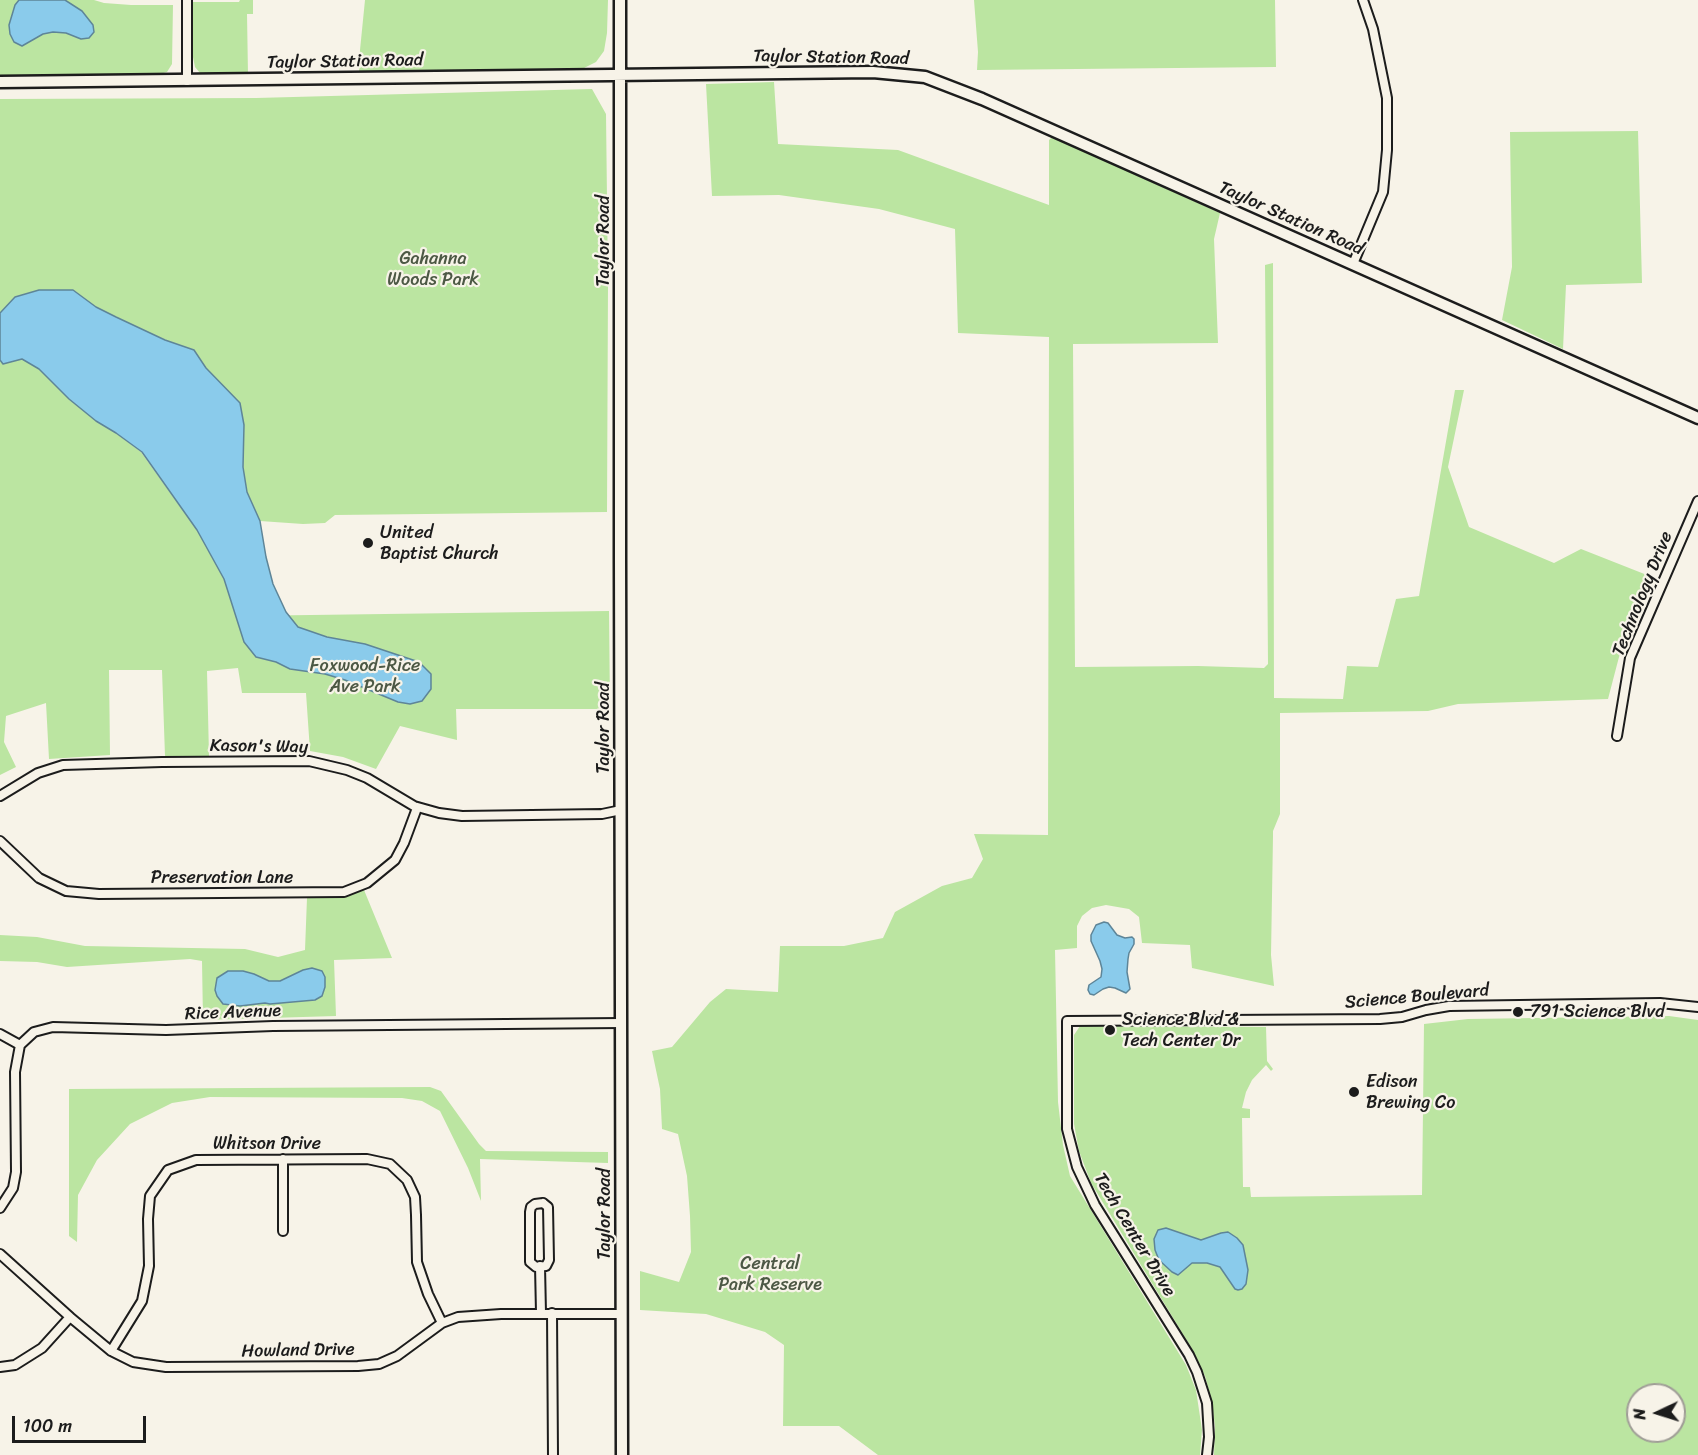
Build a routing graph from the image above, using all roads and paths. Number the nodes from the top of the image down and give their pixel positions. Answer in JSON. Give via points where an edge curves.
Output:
{"nodes":[{"id":1,"x":187,"y":0,"type":"edge"},
{"id":2,"x":620,"y":0,"type":"edge"},
{"id":3,"x":1363,"y":0,"type":"edge"},
{"id":4,"x":621,"y":75,"type":"junction"},
{"id":5,"x":187,"y":81,"type":"junction"},
{"id":6,"x":0,"y":82,"type":"edge"},
{"id":7,"x":1353,"y":264,"type":"junction"},
{"id":8,"x":1698,"y":418,"type":"edge"},
{"id":9,"x":1698,"y":501,"type":"edge"},
{"id":10,"x":1617,"y":736,"type":"dead end"},
{"id":11,"x":0,"y":796,"type":"edge"},
{"id":12,"x":417,"y":808,"type":"junction"},
{"id":13,"x":621,"y":810,"type":"junction"},
{"id":14,"x":0,"y":841,"type":"edge"},
{"id":15,"x":1698,"y":1007,"type":"edge"},
{"id":16,"x":1067,"y":1022,"type":"joint"},
{"id":17,"x":622,"y":1023,"type":"junction"},
{"id":18,"x":0,"y":1034,"type":"edge"},
{"id":19,"x":20,"y":1045,"type":"junction"},
{"id":20,"x":283,"y":1159,"type":"junction"},
{"id":21,"x":0,"y":1208,"type":"edge"},
{"id":22,"x":283,"y":1231,"type":"dead end"},
{"id":23,"x":0,"y":1254,"type":"edge"},
{"id":24,"x":540,"y":1266,"type":"junction"},
{"id":25,"x":541,"y":1314,"type":"junction"},
{"id":26,"x":552,"y":1314,"type":"junction"},
{"id":27,"x":621,"y":1314,"type":"junction"},
{"id":28,"x":70,"y":1317,"type":"junction"},
{"id":29,"x":442,"y":1323,"type":"junction"},
{"id":30,"x":111,"y":1351,"type":"junction"},
{"id":31,"x":0,"y":1367,"type":"edge"},
{"id":32,"x":553,"y":1455,"type":"edge"},
{"id":33,"x":622,"y":1455,"type":"edge"},
{"id":34,"x":1207,"y":1455,"type":"edge"}],
"edges":[{"from":1,"to":5,"type":"street"},
{"from":2,"to":4,"type":"main road","name":"Taylor Road"},
{"from":3,"to":7,"type":"street","via":[[1374,29],[1387,98],[1387,150],[1383,192]]},
{"from":4,"to":5,"type":"main road","name":"Taylor Station Road"},
{"from":4,"to":7,"type":"main road","name":"Taylor Station Road","via":[[873,72],[925,77]]},
{"from":4,"to":13,"type":"main road","name":"Taylor Road"},
{"from":5,"to":6,"type":"main road","name":"Taylor Station Road"},
{"from":7,"to":8,"type":"main road","name":"Taylor Station Road"},
{"from":9,"to":10,"type":"street","name":"Technology Drive","via":[[1630,658]]},
{"from":11,"to":12,"type":"street","name":"Kason's Way","via":[[38,773],[63,765],[309,761],[367,778]]},
{"from":12,"to":13,"type":"street","name":"Kason's Way","via":[[462,816],[602,814]]},
{"from":12,"to":14,"type":"street","name":"Preservation Lane","via":[[395,860],[367,883],[344,892],[66,891],[39,878]]},
{"from":13,"to":17,"type":"main road","name":"Taylor Road"},
{"from":15,"to":16,"type":"street","name":"Science Boulevard","via":[[1660,1003],[1460,1005],[1380,1019]]},
{"from":16,"to":34,"type":"street","name":"Tech Center Drive","via":[[1067,1129],[1077,1167],[1095,1204],[1197,1371],[1207,1403]]},
{"from":17,"to":19,"type":"street","name":"Rice Avenue","via":[[166,1030],[53,1027],[34,1032]]},
{"from":17,"to":27,"type":"main road","name":"Taylor Road"},
{"from":18,"to":19,"type":"street"},
{"from":19,"to":21,"type":"street","via":[[15,1072],[16,1172],[13,1188]]},
{"from":20,"to":22,"type":"street"},
{"from":20,"to":29,"type":"street","name":"Whitson Drive","via":[[367,1159],[390,1164],[407,1180],[415,1197],[417,1262]]},
{"from":20,"to":30,"type":"street","name":"Whitson Drive","via":[[196,1160],[168,1170],[150,1196],[149,1266],[142,1301]]},
{"from":23,"to":28,"type":"street","name":"Howland Drive"},
{"from":24,"to":24,"type":"street","via":[[546,1266],[549,1260],[548,1207],[543,1203],[535,1204],[530,1212],[531,1262]]},
{"from":24,"to":25,"type":"street"},
{"from":25,"to":26,"type":"street","name":"Howland Drive"},
{"from":25,"to":29,"type":"street","name":"Howland Drive","via":[[459,1317]]},
{"from":26,"to":27,"type":"street","name":"Howland Drive"},
{"from":26,"to":32,"type":"street"},
{"from":27,"to":33,"type":"main road","name":"Taylor Road"},
{"from":28,"to":30,"type":"street","name":"Howland Drive"},
{"from":28,"to":31,"type":"street","via":[[42,1348],[15,1365]]},
{"from":29,"to":30,"type":"street","name":"Howland Drive","via":[[397,1356],[378,1364],[358,1366],[166,1367],[133,1362]]}]}
